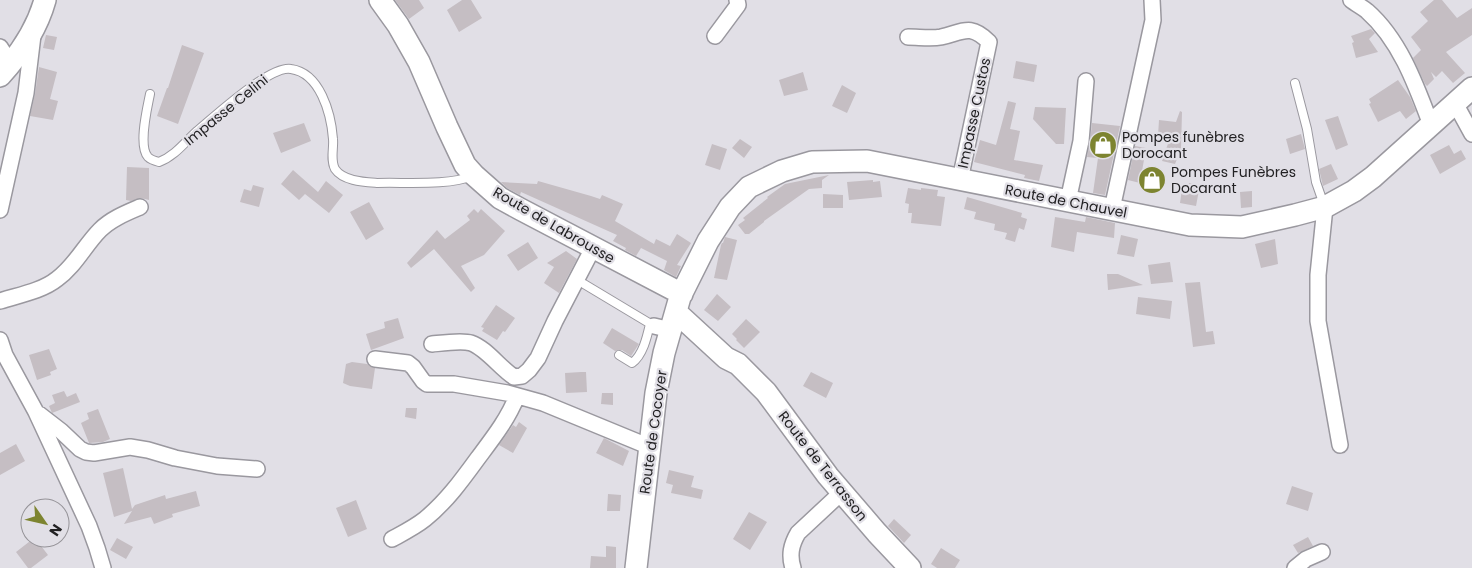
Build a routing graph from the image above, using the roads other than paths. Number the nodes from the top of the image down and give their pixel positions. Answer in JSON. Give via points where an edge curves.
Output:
{"nodes":[{"id":1,"x":45,"y":0,"type":"edge"},
{"id":2,"x":380,"y":0,"type":"edge"},
{"id":3,"x":737,"y":0,"type":"edge"},
{"id":4,"x":1152,"y":0,"type":"edge"},
{"id":5,"x":1351,"y":0,"type":"edge"},
{"id":6,"x":33,"y":30,"type":"junction"},
{"id":7,"x":714,"y":36,"type":"dead end"},
{"id":8,"x":908,"y":37,"type":"dead end"},
{"id":9,"x":4,"y":62,"type":"edge"},
{"id":10,"x":1086,"y":81,"type":"dead end"},
{"id":11,"x":1295,"y":83,"type":"dead end"},
{"id":12,"x":1472,"y":88,"type":"edge"},
{"id":13,"x":150,"y":94,"type":"dead end"},
{"id":14,"x":1455,"y":103,"type":"junction"},
{"id":15,"x":1431,"y":125,"type":"junction"},
{"id":16,"x":1472,"y":134,"type":"edge"},
{"id":17,"x":474,"y":175,"type":"junction"},
{"id":18,"x":960,"y":180,"type":"junction"},
{"id":19,"x":1068,"y":201,"type":"junction"},
{"id":20,"x":140,"y":207,"type":"dead end"},
{"id":21,"x":1325,"y":207,"type":"junction"},
{"id":22,"x":0,"y":210,"type":"edge"},
{"id":23,"x":1112,"y":210,"type":"junction"},
{"id":24,"x":594,"y":248,"type":"junction"},
{"id":25,"x":584,"y":284,"type":"dead end"},
{"id":26,"x":0,"y":301,"type":"edge"},
{"id":27,"x":669,"y":317,"type":"junction"},
{"id":28,"x":0,"y":340,"type":"edge"},
{"id":29,"x":432,"y":344,"type":"dead end"},
{"id":30,"x":619,"y":355,"type":"dead end"},
{"id":31,"x":375,"y":359,"type":"dead end"},
{"id":32,"x":738,"y":364,"type":"junction"},
{"id":33,"x":517,"y":396,"type":"junction"},
{"id":34,"x":36,"y":412,"type":"junction"},
{"id":35,"x":1340,"y":445,"type":"dead end"},
{"id":36,"x":650,"y":447,"type":"junction"},
{"id":37,"x":257,"y":469,"type":"dead end"},
{"id":38,"x":842,"y":492,"type":"junction"},
{"id":39,"x":392,"y":539,"type":"dead end"},
{"id":40,"x":1322,"y":552,"type":"dead end"},
{"id":41,"x":103,"y":568,"type":"edge"},
{"id":42,"x":636,"y":568,"type":"edge"},
{"id":43,"x":793,"y":568,"type":"edge"},
{"id":44,"x":910,"y":568,"type":"edge"},
{"id":45,"x":1296,"y":568,"type":"edge"}],
"edges":[{"from":1,"to":6,"type":"main road"},
{"from":2,"to":17,"type":"main road","name":"Route de Labrousse","via":[[419,62],[450,135],[465,165]]},
{"from":3,"to":7,"type":"street","via":[[738,5]]},
{"from":4,"to":23,"type":"street","via":[[1153,20]]},
{"from":5,"to":15,"type":"street","via":[[1380,24],[1395,45]]},
{"from":6,"to":9,"type":"main road"},
{"from":6,"to":22,"type":"street","via":[[26,93]]},
{"from":8,"to":18,"type":"street","name":"Impasse Custos","via":[[940,37],[970,30],[989,42]]},
{"from":10,"to":19,"type":"street","via":[[1081,140]]},
{"from":11,"to":21,"type":"lane","via":[[1316,182]]},
{"from":12,"to":14,"type":"main road","name":"Route de Chauvel"},
{"from":13,"to":17,"type":"lane","name":"Impasse Celini","via":[[144,150],[148,157],[159,162],[168,158],[260,80],[289,68],[307,75],[320,90],[333,138],[333,162],[346,177],[366,182],[450,182]]},
{"from":14,"to":15,"type":"main road","name":"Route de Chauvel"},
{"from":14,"to":16,"type":"street"},
{"from":15,"to":21,"type":"main road","name":"Route de Chauvel","via":[[1373,177]]},
{"from":17,"to":24,"type":"main road","name":"Route de Labrousse","via":[[500,198]]},
{"from":18,"to":19,"type":"main road","name":"Route de Chauvel"},
{"from":18,"to":27,"type":"main road","name":"Route de Chauvel","via":[[868,161],[812,162],[782,171],[749,187],[730,207],[708,241]]},
{"from":19,"to":23,"type":"main road","name":"Route de Chauvel"},
{"from":20,"to":26,"type":"street","via":[[100,230],[77,259],[49,285]]},
{"from":21,"to":23,"type":"main road","name":"Route de Chauvel","via":[[1242,227],[1190,225]]},
{"from":21,"to":35,"type":"street","via":[[1318,276],[1318,321]]},
{"from":24,"to":27,"type":"main road","name":"Route de Labrousse"},
{"from":24,"to":29,"type":"street","via":[[538,358],[522,376],[514,378],[472,343]]},
{"from":25,"to":27,"type":"lane"},
{"from":27,"to":30,"type":"lane","via":[[635,362]]},
{"from":27,"to":32,"type":"main road","name":"Route de Terrasson","via":[[688,331],[699,333],[726,358]]},
{"from":27,"to":32,"type":"main road","name":"Route de Terrasson","via":[[733,350]]},
{"from":27,"to":36,"type":"main road","name":"Route de Cocoyer"},
{"from":28,"to":34,"type":"street","via":[[4,355]]},
{"from":31,"to":33,"type":"street","via":[[408,363],[427,384],[454,384]]},
{"from":32,"to":38,"type":"main road","name":"Route de Terrasson","via":[[766,392]]},
{"from":33,"to":36,"type":"street","via":[[543,403]]},
{"from":33,"to":39,"type":"street","via":[[494,438],[460,484],[423,520]]},
{"from":34,"to":37,"type":"street","via":[[86,452],[130,447],[217,466]]},
{"from":34,"to":41,"type":"street","via":[[89,526]]},
{"from":36,"to":42,"type":"main road","name":"Route de Cocoyer"},
{"from":38,"to":43,"type":"street","via":[[798,533],[790,552]]},
{"from":38,"to":44,"type":"main road","name":"Route de Terrasson"},
{"from":40,"to":45,"type":"street"}]}
